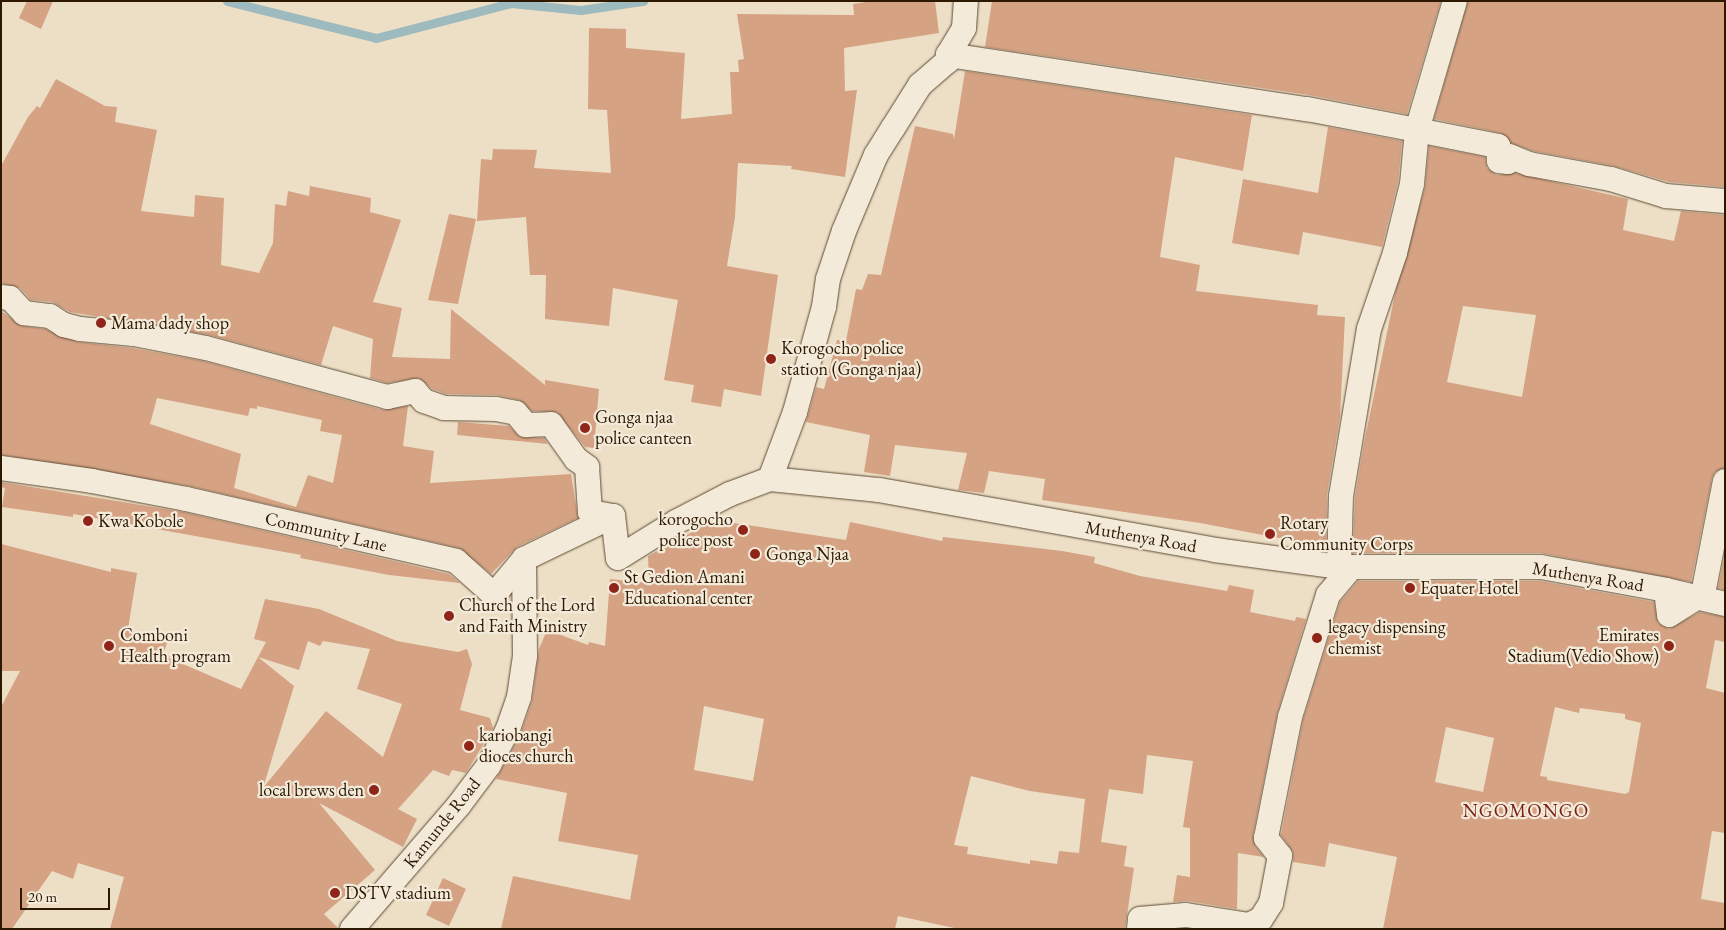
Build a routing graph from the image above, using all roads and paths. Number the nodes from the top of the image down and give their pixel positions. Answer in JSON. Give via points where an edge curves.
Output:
{"nodes":[{"id":1,"x":966,"y":1,"type":"edge"},
{"id":2,"x":1455,"y":1,"type":"edge"},
{"id":3,"x":948,"y":55,"type":"junction"},
{"id":4,"x":1417,"y":130,"type":"junction"},
{"id":5,"x":1725,"y":201,"type":"edge"},
{"id":6,"x":1,"y":297,"type":"edge"},
{"id":7,"x":1,"y":468,"type":"edge"},
{"id":8,"x":770,"y":479,"type":"junction"},
{"id":9,"x":1725,"y":481,"type":"edge"},
{"id":10,"x":613,"y":516,"type":"junction"},
{"id":11,"x":524,"y":559,"type":"junction"},
{"id":12,"x":1345,"y":567,"type":"junction"},
{"id":13,"x":1666,"y":590,"type":"junction"},
{"id":14,"x":1725,"y":604,"type":"edge"},
{"id":15,"x":352,"y":929,"type":"edge"},
{"id":16,"x":1139,"y":929,"type":"edge"}],
"edges":[{"from":1,"to":3,"type":"street","via":[[964,28]]},
{"from":2,"to":4,"type":"street"},
{"from":3,"to":4,"type":"street","via":[[1307,109]]},
{"from":3,"to":8,"type":"street","via":[[948,61],[920,85],[876,155],[844,231],[828,279],[824,307],[795,412]]},
{"from":4,"to":5,"type":"street","via":[[1498,146],[1499,161],[1508,162],[1509,156],[1528,164],[1611,179],[1666,196]]},
{"from":4,"to":12,"type":"street","via":[[1410,193],[1395,253],[1370,329],[1341,496]]},
{"from":6,"to":10,"type":"street","via":[[10,298],[24,313],[50,316],[64,325],[206,348],[388,397],[415,391],[424,401],[444,408],[496,410],[516,413],[526,425],[551,424],[576,459],[587,467],[590,512]]},
{"from":7,"to":11,"type":"street","name":"Community Lane","via":[[92,480],[186,499],[456,561],[494,596]]},
{"from":8,"to":10,"type":"street","name":"Muthenya Road","via":[[730,494],[676,522],[618,558]]},
{"from":8,"to":12,"type":"street","name":"Muthenya Road","via":[[879,490],[1216,550]]},
{"from":9,"to":13,"type":"street","via":[[1703,594],[1669,616]]},
{"from":10,"to":11,"type":"street","name":"Community Lane"},
{"from":11,"to":15,"type":"street","name":"Kamunde Road","via":[[525,656],[520,697],[508,729],[489,765],[459,806]]},
{"from":12,"to":13,"type":"street","name":"Muthenya Road","via":[[1541,567]]},
{"from":12,"to":16,"type":"street","via":[[1328,595],[1290,717],[1266,838],[1280,856],[1271,904],[1262,919],[1249,925],[1186,915],[1140,919]]},
{"from":13,"to":14,"type":"street","name":"Muthenya Road"}]}
